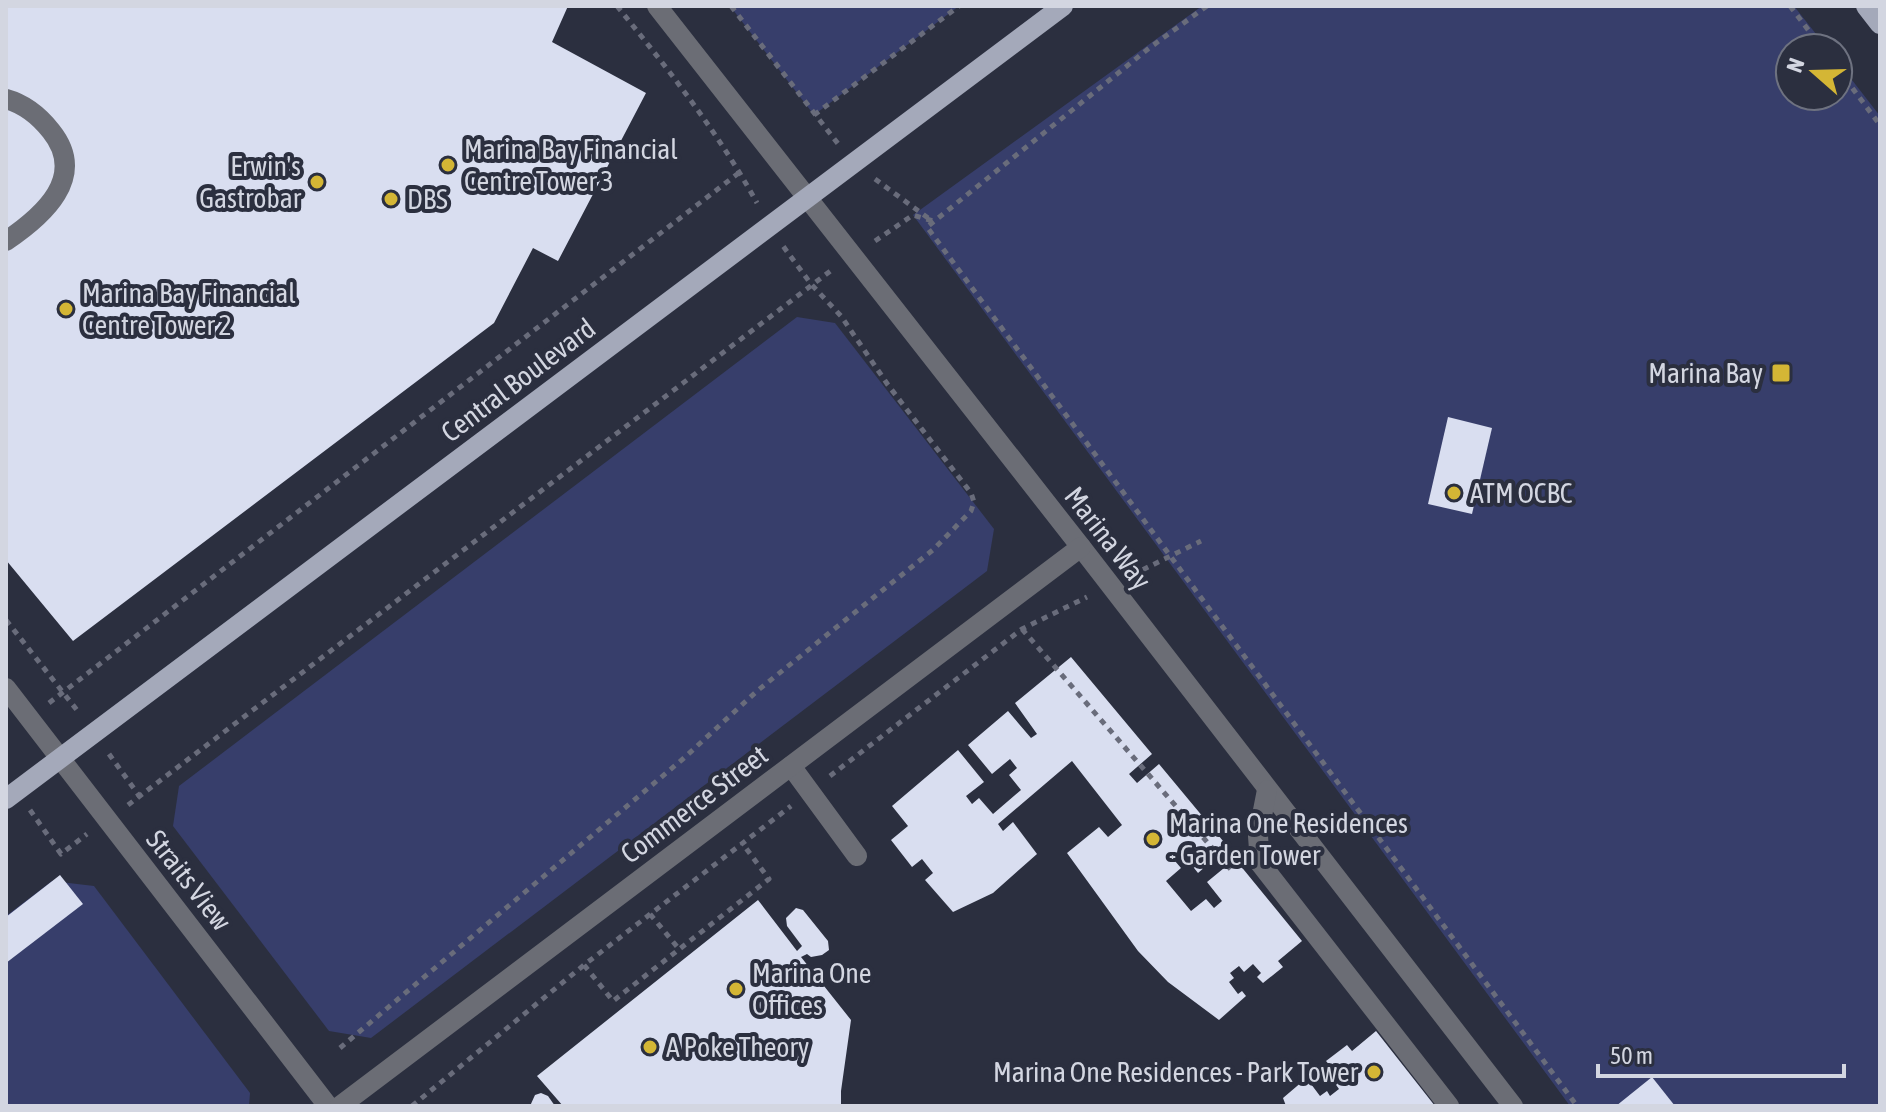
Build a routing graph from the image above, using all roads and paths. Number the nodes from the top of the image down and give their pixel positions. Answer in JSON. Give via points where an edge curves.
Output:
{"nodes":[{"id":1,"x":617,"y":6,"type":"edge"},
{"id":2,"x":657,"y":6,"type":"edge"},
{"id":3,"x":731,"y":6,"type":"edge"},
{"id":4,"x":959,"y":6,"type":"edge"},
{"id":5,"x":1063,"y":6,"type":"edge"},
{"id":6,"x":1207,"y":6,"type":"edge"},
{"id":7,"x":1790,"y":6,"type":"edge"},
{"id":8,"x":1866,"y":6,"type":"edge"},
{"id":9,"x":1880,"y":24,"type":"edge"},
{"id":10,"x":1810,"y":32,"type":"edge"},
{"id":11,"x":1854,"y":90,"type":"edge"},
{"id":12,"x":6,"y":99,"type":"edge"},
{"id":13,"x":1880,"y":125,"type":"edge"},
{"id":14,"x":806,"y":198,"type":"junction"},
{"id":15,"x":933,"y":221,"type":"junction"},
{"id":16,"x":6,"y":241,"type":"edge"},
{"id":17,"x":852,"y":256,"type":"junction"},
{"id":18,"x":811,"y":284,"type":"junction"},
{"id":19,"x":1081,"y":547,"type":"junction"},
{"id":20,"x":6,"y":620,"type":"edge"},
{"id":21,"x":1022,"y":629,"type":"dead end"},
{"id":22,"x":6,"y":688,"type":"edge"},
{"id":23,"x":63,"y":692,"type":"junction"},
{"id":24,"x":29,"y":719,"type":"junction"},
{"id":25,"x":94,"y":733,"type":"junction"},
{"id":26,"x":60,"y":759,"type":"junction"},
{"id":27,"x":791,"y":766,"type":"junction"},
{"id":28,"x":1267,"y":790,"type":"junction"},
{"id":29,"x":11,"y":795,"type":"edge"},
{"id":30,"x":140,"y":797,"type":"junction"},
{"id":31,"x":106,"y":819,"type":"junction"},
{"id":32,"x":742,"y":843,"type":"dead end"},
{"id":33,"x":857,"y":856,"type":"dead end"},
{"id":34,"x":1243,"y":883,"type":"dead end"},
{"id":35,"x":650,"y":914,"type":"dead end"},
{"id":36,"x":679,"y":949,"type":"junction"},
{"id":37,"x":584,"y":965,"type":"dead end"},
{"id":38,"x":340,"y":1048,"type":"dead end"},
{"id":39,"x":328,"y":1106,"type":"edge"},
{"id":40,"x":340,"y":1106,"type":"edge"},
{"id":41,"x":1449,"y":1106,"type":"edge"},
{"id":42,"x":1513,"y":1106,"type":"edge"},
{"id":43,"x":1577,"y":1106,"type":"edge"}],
"edges":[{"from":1,"to":23,"type":"path","via":[[740,172]]},
{"from":2,"to":14,"type":"street","name":"Marina Way"},
{"from":3,"to":4,"type":"path","via":[[814,115]]},
{"from":5,"to":14,"type":"main road","name":"Central Boulevard"},
{"from":6,"to":15,"type":"path"},
{"from":7,"to":10,"type":"path"},
{"from":8,"to":9,"type":"main road"},
{"from":11,"to":13,"type":"path"},
{"from":12,"to":16,"type":"street","via":[[40,117],[62,144],[65,168],[49,206]]},
{"from":14,"to":17,"type":"street","name":"Marina Way"},
{"from":14,"to":25,"type":"main road","name":"Central Boulevard"},
{"from":15,"to":17,"type":"path","via":[[913,215]]},
{"from":15,"to":43,"type":"path","via":[[927,227]]},
{"from":17,"to":18,"type":"path"},
{"from":17,"to":19,"type":"street","name":"Marina Way"},
{"from":18,"to":30,"type":"path"},
{"from":18,"to":38,"type":"path","via":[[841,316],[971,493],[971,511],[934,549],[757,691]]},
{"from":19,"to":27,"type":"street","name":"Commerce Street"},
{"from":19,"to":28,"type":"street","name":"Marina Way"},
{"from":20,"to":23,"type":"path"},
{"from":21,"to":34,"type":"path"},
{"from":22,"to":24,"type":"street","name":"Straits View"},
{"from":23,"to":24,"type":"path"},
{"from":24,"to":26,"type":"street","name":"Straits View"},
{"from":25,"to":26,"type":"main road","name":"Central Boulevard"},
{"from":25,"to":30,"type":"path"},
{"from":26,"to":29,"type":"main road","name":"Central Boulevard"},
{"from":26,"to":31,"type":"street","name":"Straits View"},
{"from":27,"to":33,"type":"street"},
{"from":27,"to":40,"type":"street","name":"Commerce Street"},
{"from":28,"to":41,"type":"street","via":[[1258,836],[1260,863]]},
{"from":28,"to":42,"type":"street","name":"Marina Way"},
{"from":29,"to":31,"type":"path","via":[[61,854]]},
{"from":30,"to":31,"type":"path"},
{"from":31,"to":39,"type":"street","name":"Straits View"},
{"from":32,"to":36,"type":"path","via":[[769,879]]},
{"from":35,"to":36,"type":"path"},
{"from":36,"to":37,"type":"path","via":[[613,1001]]}]}
